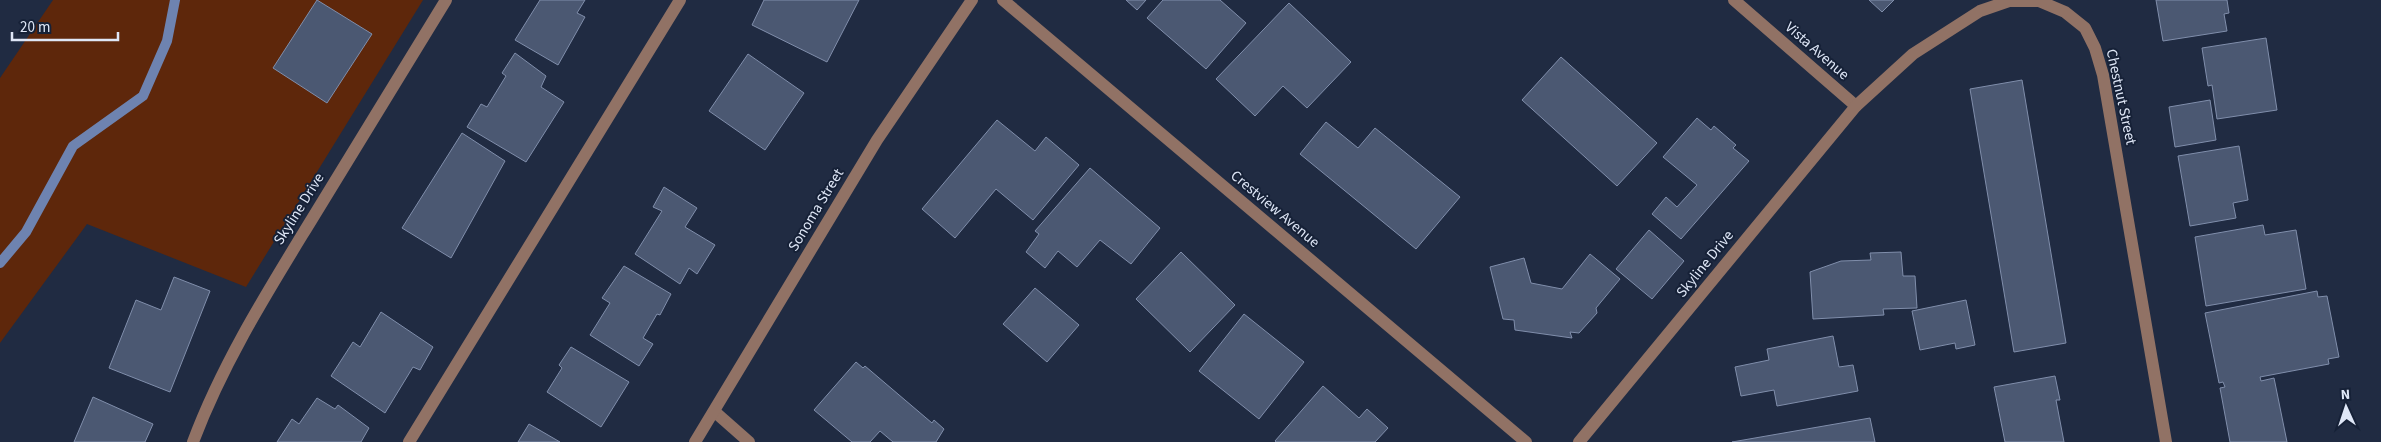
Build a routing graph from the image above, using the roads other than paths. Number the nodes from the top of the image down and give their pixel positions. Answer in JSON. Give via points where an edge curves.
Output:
{"nodes":[{"id":1,"x":446,"y":0,"type":"edge"},
{"id":2,"x":680,"y":0,"type":"edge"},
{"id":3,"x":972,"y":0,"type":"edge"},
{"id":4,"x":1003,"y":0,"type":"edge"},
{"id":5,"x":1734,"y":0,"type":"edge"},
{"id":6,"x":1856,"y":106,"type":"junction"},
{"id":7,"x":715,"y":412,"type":"junction"},
{"id":8,"x":193,"y":442,"type":"edge"},
{"id":9,"x":409,"y":442,"type":"edge"},
{"id":10,"x":695,"y":442,"type":"edge"},
{"id":11,"x":749,"y":442,"type":"edge"},
{"id":12,"x":1526,"y":442,"type":"edge"},
{"id":13,"x":1578,"y":442,"type":"edge"},
{"id":14,"x":2166,"y":442,"type":"edge"}],
"edges":[{"from":1,"to":8,"type":"street","name":"Skyline Drive","via":[[261,302],[231,355]]},
{"from":2,"to":9,"type":"street"},
{"from":3,"to":7,"type":"street","name":"Sonoma Street","via":[[877,140]]},
{"from":4,"to":12,"type":"street","name":"Crestview Avenue"},
{"from":5,"to":6,"type":"street","name":"Vista Avenue"},
{"from":6,"to":13,"type":"street","name":"Skyline Drive"},
{"from":6,"to":14,"type":"street","name":"Chestnut Street","via":[[1913,54],[1980,11],[2009,1],[2039,1],[2065,12],[2085,28],[2095,48],[2102,75]]},
{"from":7,"to":10,"type":"street","name":"Sonoma Street"},
{"from":7,"to":11,"type":"street"}]}
